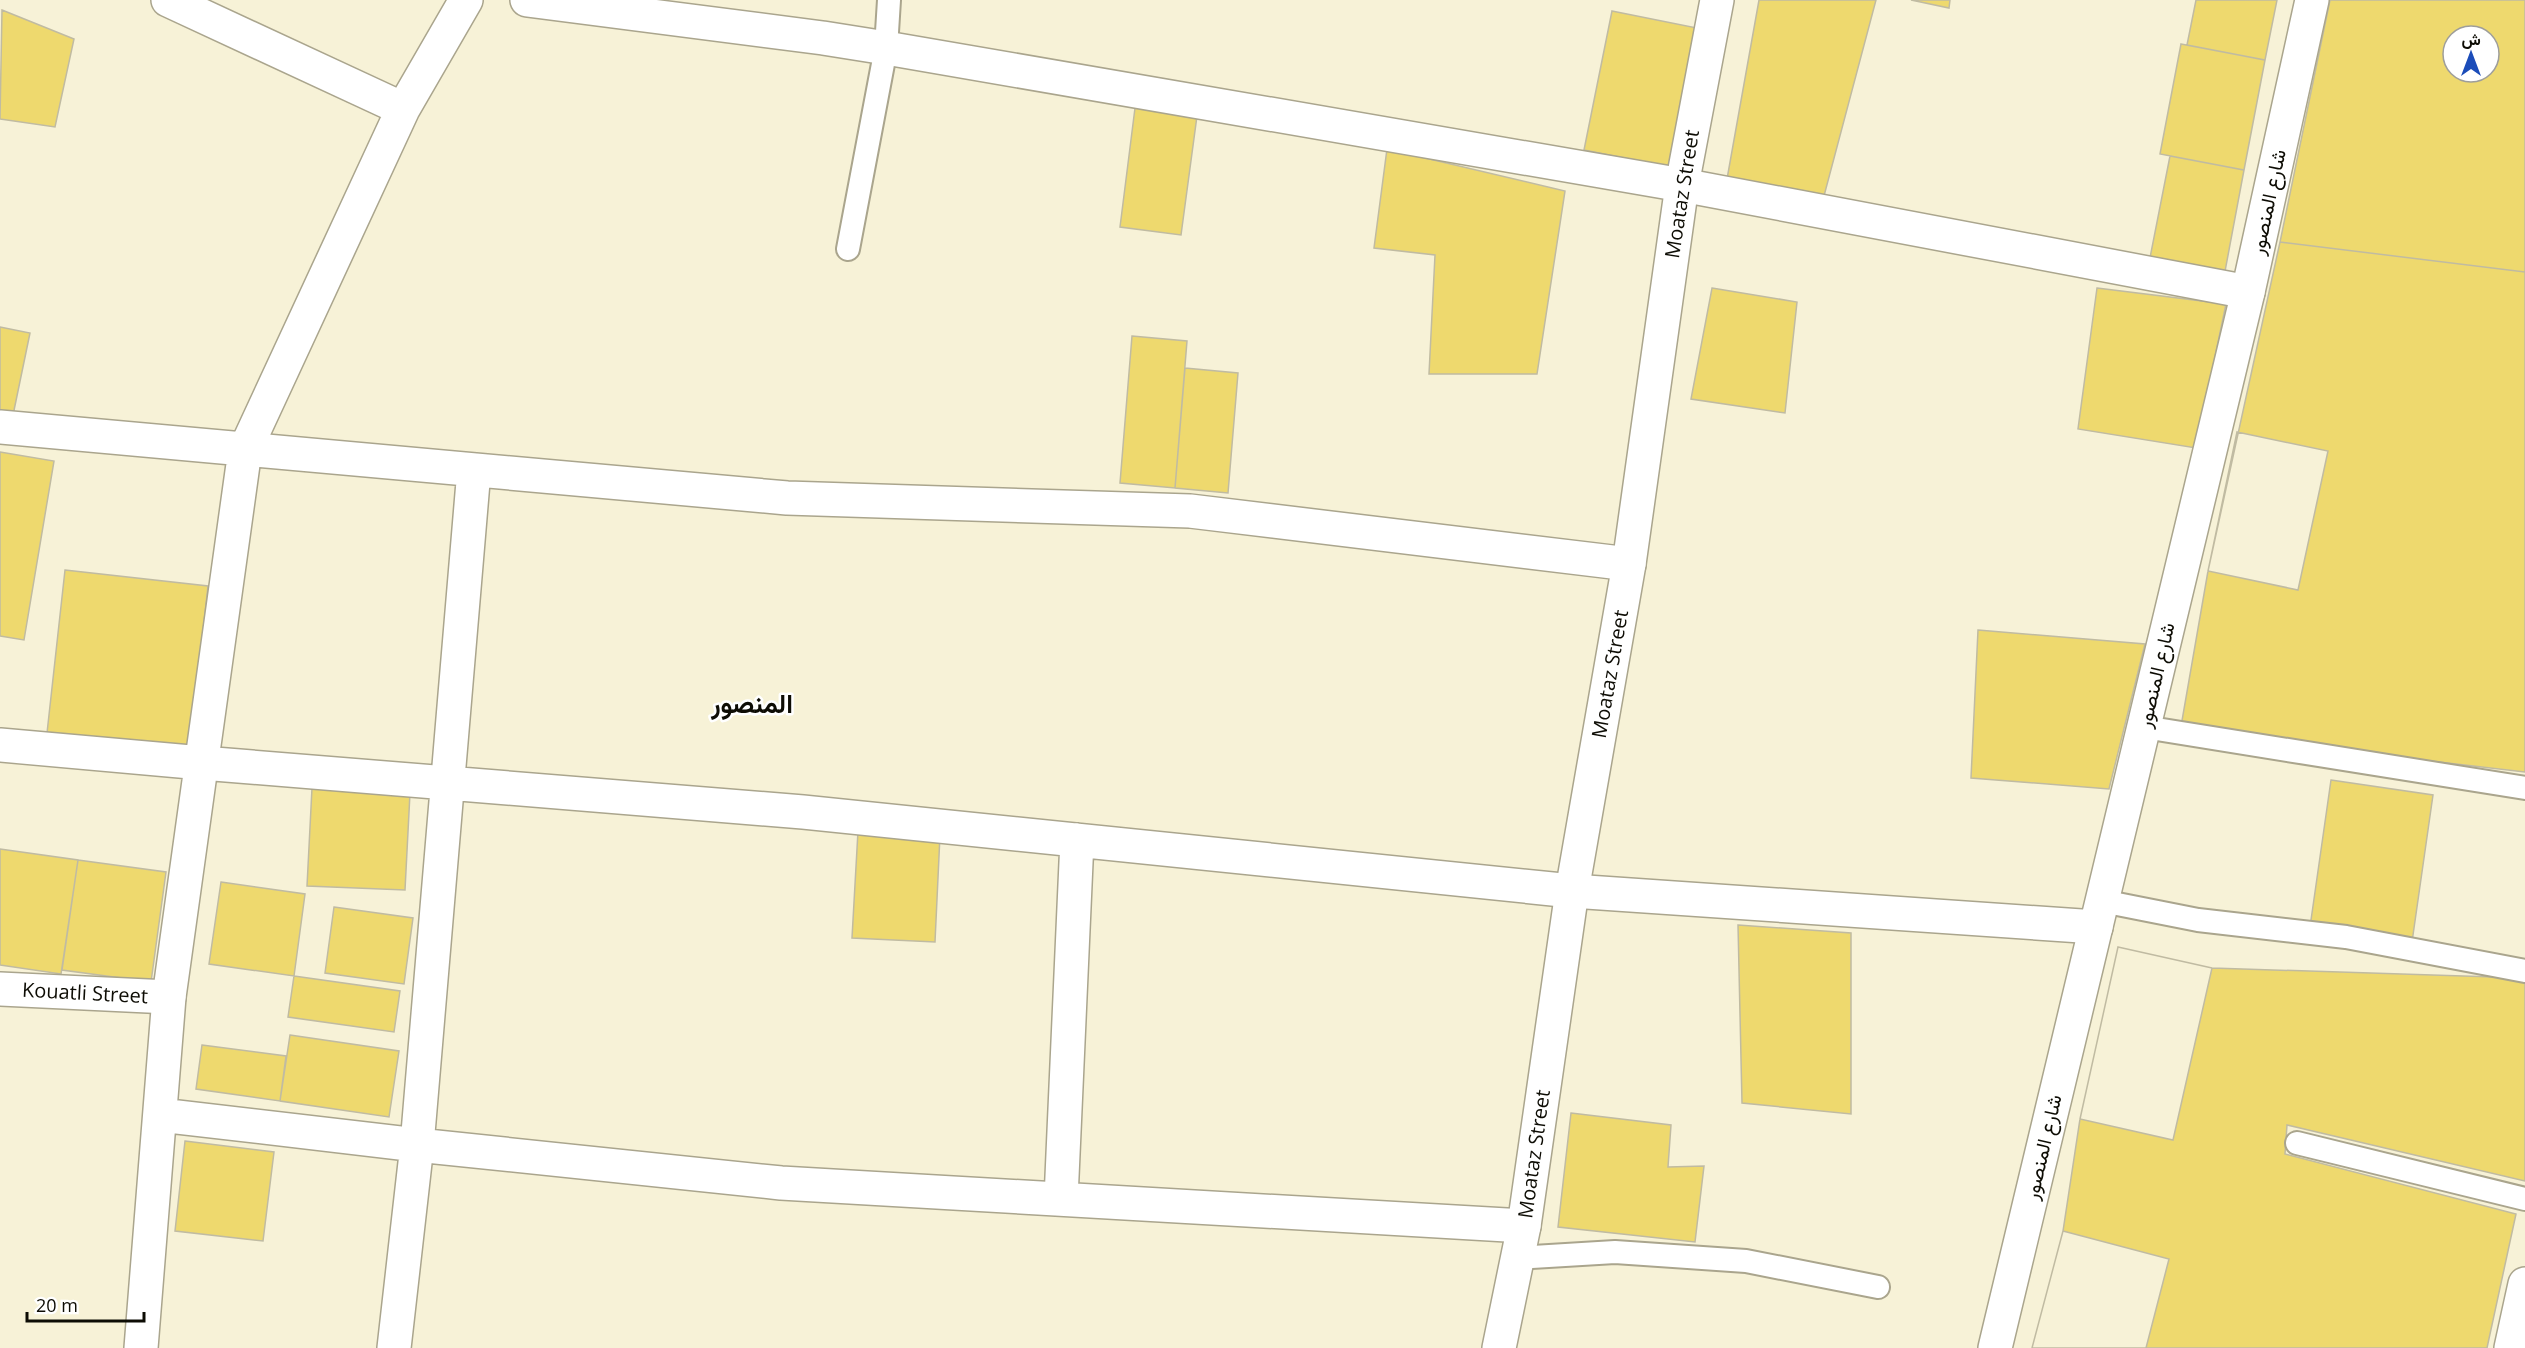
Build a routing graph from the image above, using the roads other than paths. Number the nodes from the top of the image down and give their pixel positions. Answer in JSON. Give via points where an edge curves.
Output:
{"nodes":[{"id":1,"x":168,"y":0,"type":"edge"},
{"id":2,"x":466,"y":0,"type":"edge"},
{"id":3,"x":527,"y":0,"type":"edge"},
{"id":4,"x":890,"y":0,"type":"edge"},
{"id":5,"x":1717,"y":0,"type":"edge"},
{"id":6,"x":2312,"y":0,"type":"edge"},
{"id":7,"x":886,"y":48,"type":"junction"},
{"id":8,"x":403,"y":110,"type":"junction"},
{"id":9,"x":1682,"y":185,"type":"junction"},
{"id":10,"x":848,"y":249,"type":"dead end"},
{"id":11,"x":2248,"y":292,"type":"junction"},
{"id":12,"x":0,"y":427,"type":"edge"},
{"id":13,"x":245,"y":450,"type":"junction"},
{"id":14,"x":474,"y":470,"type":"junction"},
{"id":15,"x":1629,"y":564,"type":"junction"},
{"id":16,"x":2144,"y":726,"type":"junction"},
{"id":17,"x":0,"y":745,"type":"edge"},
{"id":18,"x":202,"y":764,"type":"junction"},
{"id":19,"x":448,"y":782,"type":"junction"},
{"id":20,"x":2525,"y":788,"type":"edge"},
{"id":21,"x":1077,"y":840,"type":"junction"},
{"id":22,"x":1572,"y":891,"type":"junction"},
{"id":23,"x":2099,"y":914,"type":"junction"},
{"id":24,"x":2525,"y":971,"type":"edge"},
{"id":25,"x":0,"y":989,"type":"edge"},
{"id":26,"x":169,"y":998,"type":"junction"},
{"id":27,"x":160,"y":1115,"type":"junction"},
{"id":28,"x":2297,"y":1143,"type":"dead end"},
{"id":29,"x":417,"y":1145,"type":"junction"},
{"id":30,"x":1061,"y":1199,"type":"junction"},
{"id":31,"x":2525,"y":1199,"type":"edge"},
{"id":32,"x":1524,"y":1226,"type":"junction"},
{"id":33,"x":1517,"y":1258,"type":"junction"},
{"id":34,"x":2525,"y":1284,"type":"edge"},
{"id":35,"x":1878,"y":1287,"type":"dead end"},
{"id":36,"x":141,"y":1348,"type":"edge"},
{"id":37,"x":394,"y":1348,"type":"edge"},
{"id":38,"x":1499,"y":1348,"type":"edge"},
{"id":39,"x":1995,"y":1348,"type":"edge"},
{"id":40,"x":2511,"y":1348,"type":"edge"}],
"edges":[{"from":1,"to":8,"type":"street"},
{"from":2,"to":8,"type":"street"},
{"from":3,"to":7,"type":"street"},
{"from":4,"to":7,"type":"lane"},
{"from":5,"to":9,"type":"street","name":"Moataz Street"},
{"from":6,"to":11,"type":"street","name":"شارع المنصور"},
{"from":7,"to":9,"type":"street"},
{"from":7,"to":10,"type":"lane"},
{"from":8,"to":13,"type":"street"},
{"from":9,"to":11,"type":"street"},
{"from":9,"to":15,"type":"street","name":"Moataz Street"},
{"from":11,"to":16,"type":"street","name":"شارع المنصور"},
{"from":12,"to":13,"type":"street"},
{"from":13,"to":14,"type":"street"},
{"from":13,"to":18,"type":"street"},
{"from":14,"to":15,"type":"street","via":[[787,498],[1190,511]]},
{"from":14,"to":19,"type":"street"},
{"from":15,"to":22,"type":"street","name":"Moataz Street"},
{"from":16,"to":20,"type":"lane"},
{"from":16,"to":23,"type":"street","name":"شارع المنصور"},
{"from":17,"to":18,"type":"street"},
{"from":18,"to":19,"type":"street"},
{"from":18,"to":26,"type":"street"},
{"from":19,"to":21,"type":"street"},
{"from":19,"to":29,"type":"street"},
{"from":21,"to":22,"type":"street"},
{"from":21,"to":30,"type":"street"},
{"from":22,"to":23,"type":"street"},
{"from":22,"to":32,"type":"street","name":"Moataz Street"},
{"from":23,"to":24,"type":"lane","via":[[2346,936]]},
{"from":23,"to":39,"type":"street","name":"شارع المنصور"},
{"from":25,"to":26,"type":"street","name":"Kouatli Street"},
{"from":26,"to":27,"type":"street"},
{"from":27,"to":29,"type":"street"},
{"from":27,"to":36,"type":"street"},
{"from":28,"to":31,"type":"lane"},
{"from":29,"to":30,"type":"street","via":[[781,1183]]},
{"from":29,"to":37,"type":"street"},
{"from":30,"to":32,"type":"street"},
{"from":32,"to":33,"type":"street","name":"Moataz Street"},
{"from":33,"to":35,"type":"lane","via":[[1616,1252],[1746,1261]]},
{"from":33,"to":38,"type":"street","name":"Moataz Street"},
{"from":34,"to":40,"type":"street"}]}
